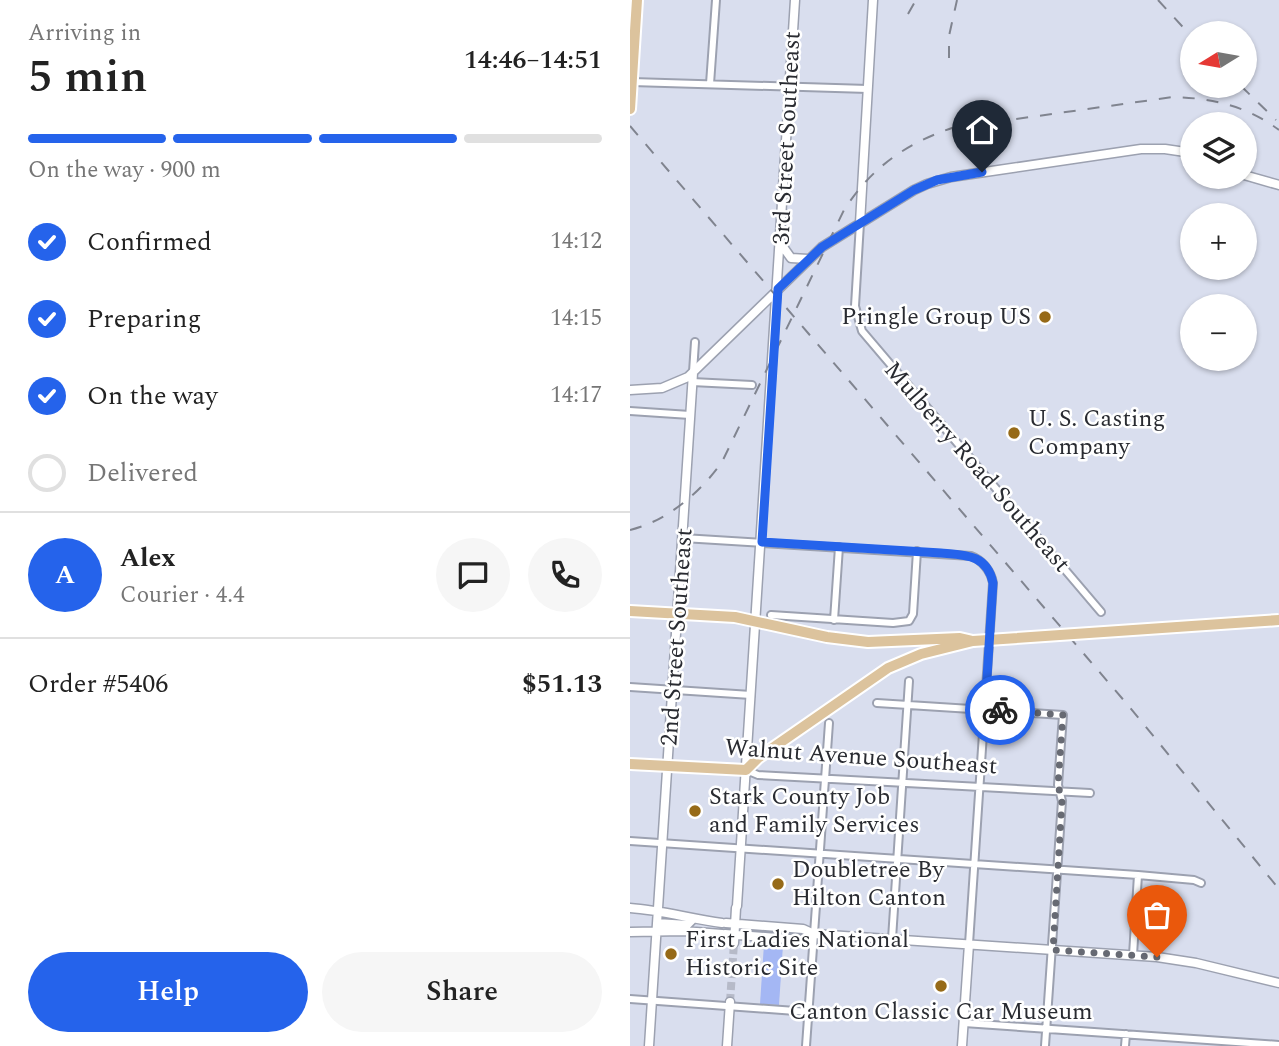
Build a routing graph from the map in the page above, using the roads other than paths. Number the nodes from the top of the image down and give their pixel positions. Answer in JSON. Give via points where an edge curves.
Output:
{"nodes":[{"id":1,"x":637,"y":0,"type":"edge"},
{"id":2,"x":716,"y":0,"type":"edge"},
{"id":3,"x":795,"y":0,"type":"edge"},
{"id":4,"x":873,"y":0,"type":"edge"},
{"id":5,"x":632,"y":82,"type":"junction"},
{"id":6,"x":710,"y":85,"type":"junction"},
{"id":7,"x":791,"y":86,"type":"junction"},
{"id":8,"x":868,"y":89,"type":"junction"},
{"id":9,"x":630,"y":108,"type":"edge"},
{"id":10,"x":1180,"y":151,"type":"edge"},
{"id":11,"x":1257,"y":179,"type":"edge"},
{"id":12,"x":1279,"y":185,"type":"edge"},
{"id":13,"x":860,"y":223,"type":"junction"},
{"id":14,"x":781,"y":244,"type":"junction"},
{"id":15,"x":808,"y":259,"type":"junction"},
{"id":16,"x":778,"y":289,"type":"junction"},
{"id":17,"x":695,"y":342,"type":"dead end"},
{"id":18,"x":692,"y":378,"type":"junction"},
{"id":19,"x":752,"y":385,"type":"dead end"},
{"id":20,"x":630,"y":390,"type":"edge"},
{"id":21,"x":630,"y":411,"type":"edge"},
{"id":22,"x":690,"y":415,"type":"junction"},
{"id":23,"x":683,"y":537,"type":"junction"},
{"id":24,"x":762,"y":542,"type":"junction"},
{"id":25,"x":839,"y":547,"type":"junction"},
{"id":26,"x":917,"y":551,"type":"junction"},
{"id":27,"x":630,"y":611,"type":"edge"},
{"id":28,"x":1101,"y":612,"type":"dead end"},
{"id":29,"x":678,"y":614,"type":"junction"},
{"id":30,"x":771,"y":615,"type":"dead end"},
{"id":31,"x":756,"y":620,"type":"junction"},
{"id":32,"x":834,"y":620,"type":"junction"},
{"id":33,"x":1279,"y":620,"type":"edge"},
{"id":34,"x":973,"y":641,"type":"junction"},
{"id":35,"x":909,"y":681,"type":"dead end"},
{"id":36,"x":630,"y":687,"type":"edge"},
{"id":37,"x":673,"y":690,"type":"junction"},
{"id":38,"x":751,"y":695,"type":"junction"},
{"id":39,"x":877,"y":703,"type":"dead end"},
{"id":40,"x":908,"y":704,"type":"junction"},
{"id":41,"x":985,"y":709,"type":"junction"},
{"id":42,"x":829,"y":723,"type":"dead end"},
{"id":43,"x":630,"y":764,"type":"edge"},
{"id":44,"x":668,"y":766,"type":"junction"},
{"id":45,"x":746,"y":770,"type":"junction"},
{"id":46,"x":825,"y":777,"type":"junction"},
{"id":47,"x":902,"y":782,"type":"junction"},
{"id":48,"x":979,"y":787,"type":"junction"},
{"id":49,"x":1060,"y":792,"type":"junction"},
{"id":50,"x":1090,"y":793,"type":"dead end"},
{"id":51,"x":630,"y":841,"type":"edge"},
{"id":52,"x":663,"y":843,"type":"junction"},
{"id":53,"x":740,"y":848,"type":"junction"},
{"id":54,"x":820,"y":854,"type":"junction"},
{"id":55,"x":897,"y":859,"type":"junction"},
{"id":56,"x":975,"y":864,"type":"junction"},
{"id":57,"x":1058,"y":870,"type":"junction"},
{"id":58,"x":1138,"y":876,"type":"junction"},
{"id":59,"x":1201,"y":883,"type":"dead end"},
{"id":60,"x":630,"y":908,"type":"edge"},
{"id":61,"x":658,"y":913,"type":"junction"},
{"id":62,"x":692,"y":920,"type":"junction"},
{"id":63,"x":657,"y":927,"type":"junction"},
{"id":64,"x":784,"y":928,"type":"junction"},
{"id":65,"x":728,"y":931,"type":"junction"},
{"id":66,"x":630,"y":932,"type":"edge"},
{"id":67,"x":814,"y":934,"type":"junction"},
{"id":68,"x":783,"y":939,"type":"junction"},
{"id":69,"x":892,"y":939,"type":"junction"},
{"id":70,"x":969,"y":944,"type":"junction"},
{"id":71,"x":1053,"y":950,"type":"junction"},
{"id":72,"x":1133,"y":955,"type":"junction"},
{"id":73,"x":1279,"y":983,"type":"edge"},
{"id":74,"x":630,"y":999,"type":"edge"},
{"id":75,"x":652,"y":1001,"type":"junction"},
{"id":76,"x":730,"y":1004,"type":"junction"},
{"id":77,"x":809,"y":1012,"type":"junction"},
{"id":78,"x":964,"y":1023,"type":"junction"},
{"id":79,"x":1046,"y":1028,"type":"junction"},
{"id":80,"x":1126,"y":1034,"type":"junction"},
{"id":81,"x":1199,"y":1043,"type":"edge"},
{"id":82,"x":1279,"y":1045,"type":"edge"},
{"id":83,"x":649,"y":1046,"type":"edge"},
{"id":84,"x":727,"y":1046,"type":"edge"},
{"id":85,"x":806,"y":1046,"type":"edge"},
{"id":86,"x":962,"y":1046,"type":"edge"},
{"id":87,"x":1045,"y":1046,"type":"edge"},
{"id":88,"x":1125,"y":1046,"type":"edge"}],
"edges":[{"from":1,"to":5,"type":"main road"},
{"from":2,"to":6,"type":"street"},
{"from":3,"to":7,"type":"street","name":"3rd Street Southeast"},
{"from":4,"to":8,"type":"street"},
{"from":5,"to":6,"type":"street"},
{"from":5,"to":9,"type":"main road"},
{"from":6,"to":7,"type":"street"},
{"from":7,"to":8,"type":"street"},
{"from":7,"to":14,"type":"street","name":"3rd Street Southeast"},
{"from":8,"to":13,"type":"street"},
{"from":10,"to":13,"type":"street","via":[[1133,150],[951,177],[923,186]]},
{"from":11,"to":12,"type":"street"},
{"from":13,"to":15,"type":"street"},
{"from":13,"to":28,"type":"street","name":"Mulberry Road Southeast","via":[[855,306],[869,341]]},
{"from":14,"to":15,"type":"street","via":[[791,258]]},
{"from":14,"to":16,"type":"street","name":"3rd Street Southeast"},
{"from":15,"to":16,"type":"street"},
{"from":16,"to":18,"type":"street"},
{"from":16,"to":24,"type":"street","name":"3rd Street Southeast"},
{"from":17,"to":18,"type":"street","name":"2nd Street Southeast"},
{"from":18,"to":19,"type":"street"},
{"from":18,"to":20,"type":"street","via":[[662,388]]},
{"from":18,"to":22,"type":"street","name":"2nd Street Southeast"},
{"from":21,"to":22,"type":"street"},
{"from":22,"to":23,"type":"street","name":"2nd Street Southeast"},
{"from":23,"to":24,"type":"street"},
{"from":23,"to":29,"type":"street","name":"2nd Street Southeast"},
{"from":24,"to":25,"type":"street"},
{"from":24,"to":31,"type":"street","name":"3rd Street Southeast"},
{"from":25,"to":26,"type":"street"},
{"from":25,"to":32,"type":"street"},
{"from":26,"to":32,"type":"street","via":[[910,621]]},
{"from":26,"to":41,"type":"street","via":[[971,555],[993,583]]},
{"from":27,"to":29,"type":"main road"},
{"from":29,"to":31,"type":"main road"},
{"from":29,"to":37,"type":"street","name":"2nd Street Southeast"},
{"from":30,"to":32,"type":"street"},
{"from":31,"to":34,"type":"main road","via":[[843,639]]},
{"from":31,"to":38,"type":"street","name":"3rd Street Southeast"},
{"from":33,"to":34,"type":"main road","bridge":true},
{"from":34,"to":45,"type":"main road","via":[[888,668]]},
{"from":35,"to":40,"type":"street"},
{"from":36,"to":37,"type":"street"},
{"from":37,"to":38,"type":"street"},
{"from":37,"to":44,"type":"street","name":"2nd Street Southeast"},
{"from":38,"to":45,"type":"street","name":"3rd Street Southeast"},
{"from":39,"to":40,"type":"street"},
{"from":40,"to":41,"type":"street"},
{"from":40,"to":47,"type":"street"},
{"from":41,"to":48,"type":"street"},
{"from":41,"to":49,"type":"street","via":[[1063,715]]},
{"from":42,"to":46,"type":"street"},
{"from":43,"to":44,"type":"main road","name":"Walnut Avenue Southeast"},
{"from":44,"to":45,"type":"main road","name":"Walnut Avenue Southeast"},
{"from":44,"to":52,"type":"street","name":"2nd Street Southeast"},
{"from":45,"to":46,"type":"street","name":"Walnut Avenue Southeast","via":[[758,775]]},
{"from":45,"to":53,"type":"street","name":"3rd Street Southeast"},
{"from":46,"to":47,"type":"street","name":"Walnut Avenue Southeast"},
{"from":46,"to":54,"type":"street"},
{"from":47,"to":48,"type":"street","name":"Walnut Avenue Southeast"},
{"from":47,"to":55,"type":"street"},
{"from":48,"to":49,"type":"street","name":"Walnut Avenue Southeast"},
{"from":48,"to":56,"type":"street"},
{"from":49,"to":50,"type":"street","name":"Walnut Avenue Southeast"},
{"from":49,"to":57,"type":"street"},
{"from":51,"to":52,"type":"street"},
{"from":52,"to":53,"type":"street"},
{"from":52,"to":61,"type":"street","name":"2nd Street Southeast"},
{"from":53,"to":54,"type":"street"},
{"from":53,"to":65,"type":"street","name":"3rd Street Southeast","via":[[736,907]]},
{"from":54,"to":55,"type":"street"},
{"from":54,"to":67,"type":"street"},
{"from":55,"to":56,"type":"street"},
{"from":55,"to":69,"type":"street"},
{"from":56,"to":57,"type":"street"},
{"from":56,"to":70,"type":"street"},
{"from":57,"to":58,"type":"street"},
{"from":57,"to":71,"type":"street"},
{"from":58,"to":59,"type":"street"},
{"from":58,"to":72,"type":"street"},
{"from":60,"to":61,"type":"street"},
{"from":61,"to":62,"type":"street"},
{"from":61,"to":63,"type":"street","name":"2nd Street Southeast"},
{"from":62,"to":63,"type":"street","via":[[687,925]]},
{"from":62,"to":65,"type":"street"},
{"from":63,"to":65,"type":"street"},
{"from":63,"to":66,"type":"street"},
{"from":63,"to":75,"type":"street","name":"2nd Street Southeast"},
{"from":64,"to":65,"type":"street"},
{"from":64,"to":67,"type":"street"},
{"from":64,"to":68,"type":"street"},
{"from":65,"to":68,"type":"street"},
{"from":67,"to":68,"type":"street","via":[[802,940]]},
{"from":67,"to":69,"type":"street"},
{"from":67,"to":77,"type":"street"},
{"from":69,"to":70,"type":"street"},
{"from":70,"to":71,"type":"street"},
{"from":70,"to":78,"type":"street"},
{"from":71,"to":72,"type":"street"},
{"from":71,"to":79,"type":"street"},
{"from":72,"to":73,"type":"street","via":[[1196,962]]},
{"from":74,"to":75,"type":"street"},
{"from":75,"to":76,"type":"street"},
{"from":75,"to":83,"type":"street","name":"2nd Street Southeast"},
{"from":76,"to":77,"type":"street"},
{"from":76,"to":84,"type":"street"},
{"from":77,"to":85,"type":"street"},
{"from":78,"to":79,"type":"street"},
{"from":78,"to":86,"type":"street"},
{"from":79,"to":80,"type":"street"},
{"from":79,"to":87,"type":"street"},
{"from":80,"to":81,"type":"street"},
{"from":80,"to":88,"type":"street"},
{"from":81,"to":82,"type":"street"}]}
